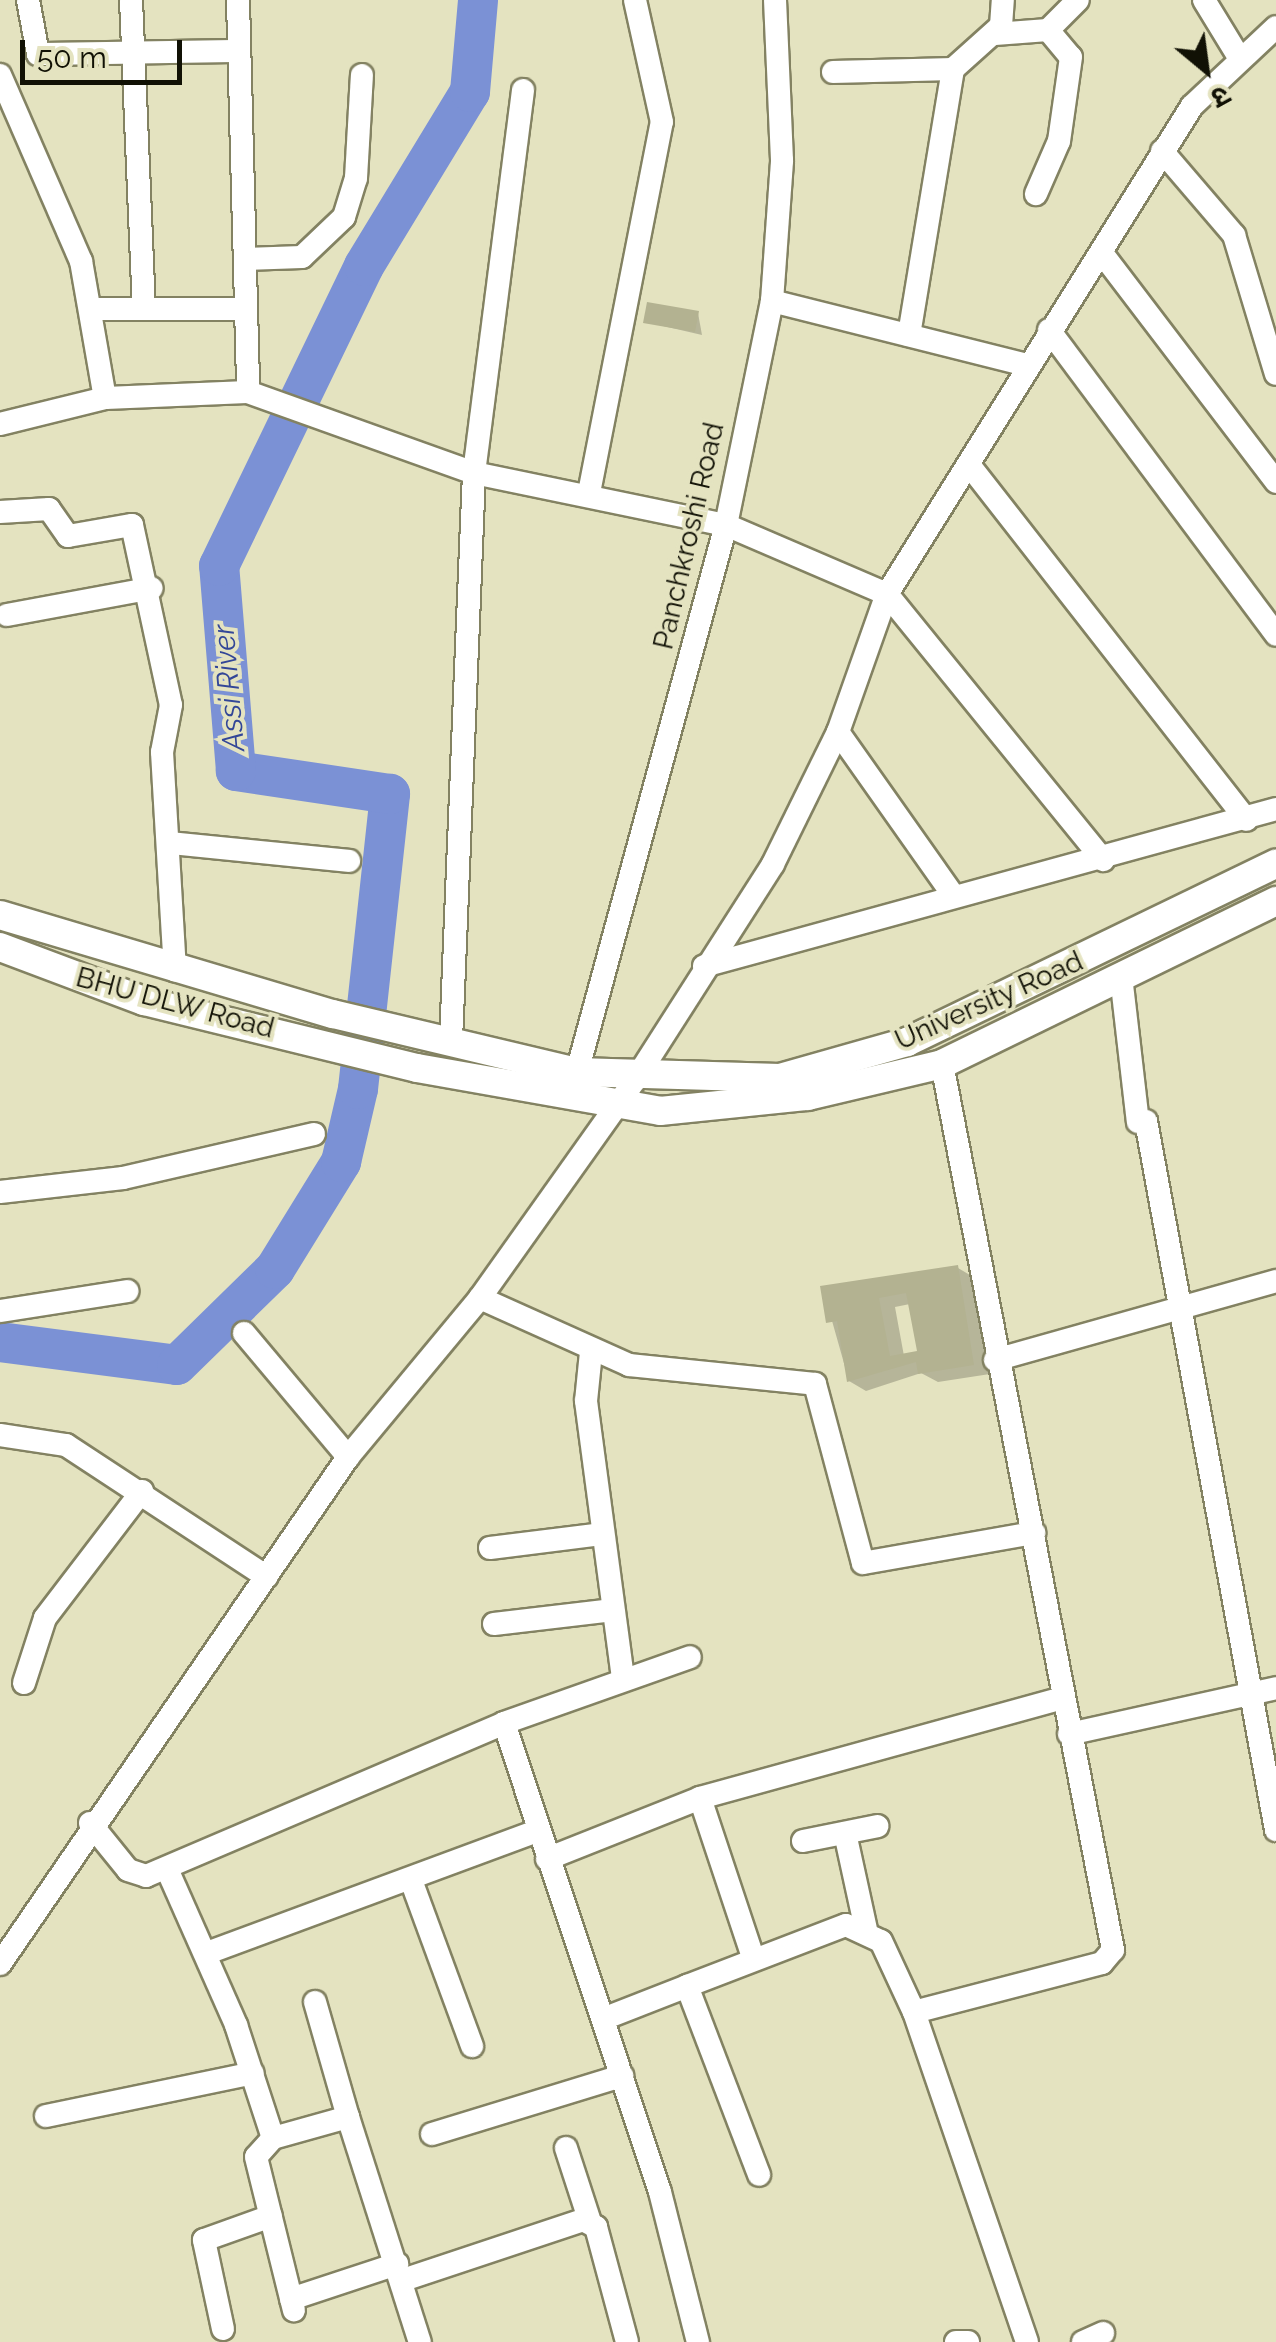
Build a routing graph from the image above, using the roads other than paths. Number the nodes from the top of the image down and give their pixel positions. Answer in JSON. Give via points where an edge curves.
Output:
{"nodes":[{"id":1,"x":28,"y":0,"type":"edge"},
{"id":2,"x":131,"y":0,"type":"edge"},
{"id":3,"x":238,"y":0,"type":"edge"},
{"id":4,"x":635,"y":0,"type":"edge"},
{"id":5,"x":775,"y":0,"type":"edge"},
{"id":6,"x":1003,"y":0,"type":"edge"},
{"id":7,"x":1078,"y":0,"type":"edge"},
{"id":8,"x":1204,"y":0,"type":"edge"},
{"id":9,"x":1276,"y":27,"type":"edge"},
{"id":10,"x":1048,"y":30,"type":"junction"},
{"id":11,"x":995,"y":34,"type":"junction"},
{"id":12,"x":239,"y":51,"type":"junction"},
{"id":13,"x":134,"y":52,"type":"junction"},
{"id":14,"x":1237,"y":54,"type":"junction"},
{"id":15,"x":953,"y":70,"type":"junction"},
{"id":16,"x":833,"y":72,"type":"dead end"},
{"id":17,"x":0,"y":75,"type":"edge"},
{"id":18,"x":362,"y":75,"type":"dead end"},
{"id":19,"x":523,"y":90,"type":"dead end"},
{"id":20,"x":1162,"y":151,"type":"junction"},
{"id":21,"x":1036,"y":194,"type":"dead end"},
{"id":22,"x":1101,"y":252,"type":"junction"},
{"id":23,"x":245,"y":259,"type":"junction"},
{"id":24,"x":772,"y":301,"type":"junction"},
{"id":25,"x":144,"y":306,"type":"junction"},
{"id":26,"x":94,"y":309,"type":"junction"},
{"id":27,"x":246,"y":309,"type":"junction"},
{"id":28,"x":1048,"y":330,"type":"junction"},
{"id":29,"x":909,"y":335,"type":"junction"},
{"id":30,"x":1027,"y":366,"type":"junction"},
{"id":31,"x":1276,"y":374,"type":"edge"},
{"id":32,"x":248,"y":392,"type":"junction"},
{"id":33,"x":105,"y":398,"type":"junction"},
{"id":34,"x":0,"y":424,"type":"edge"},
{"id":35,"x":970,"y":466,"type":"junction"},
{"id":36,"x":474,"y":473,"type":"junction"},
{"id":37,"x":1276,"y":482,"type":"edge"},
{"id":38,"x":589,"y":493,"type":"junction"},
{"id":39,"x":0,"y":512,"type":"edge"},
{"id":40,"x":726,"y":525,"type":"junction"},
{"id":41,"x":152,"y":588,"type":"junction"},
{"id":42,"x":887,"y":594,"type":"junction"},
{"id":43,"x":7,"y":615,"type":"dead end"},
{"id":44,"x":1276,"y":635,"type":"edge"},
{"id":45,"x":838,"y":732,"type":"junction"},
{"id":46,"x":1276,"y":809,"type":"edge"},
{"id":47,"x":1247,"y":820,"type":"junction"},
{"id":48,"x":170,"y":843,"type":"junction"},
{"id":49,"x":1104,"y":860,"type":"junction"},
{"id":50,"x":349,"y":861,"type":"dead end"},
{"id":51,"x":1276,"y":864,"type":"edge"},
{"id":52,"x":950,"y":891,"type":"junction"},
{"id":53,"x":1276,"y":900,"type":"edge"},
{"id":54,"x":0,"y":915,"type":"edge"},
{"id":55,"x":0,"y":948,"type":"edge"},
{"id":56,"x":704,"y":966,"type":"junction"},
{"id":57,"x":175,"y":971,"type":"junction"},
{"id":58,"x":1121,"y":976,"type":"junction"},
{"id":59,"x":332,"y":1014,"type":"joint"},
{"id":60,"x":451,"y":1041,"type":"junction"},
{"id":61,"x":942,"y":1064,"type":"junction"},
{"id":62,"x":577,"y":1072,"type":"junction"},
{"id":63,"x":635,"y":1080,"type":"junction"},
{"id":64,"x":613,"y":1108,"type":"junction"},
{"id":65,"x":314,"y":1134,"type":"dead end"},
{"id":66,"x":0,"y":1192,"type":"edge"},
{"id":67,"x":1276,"y":1281,"type":"edge"},
{"id":68,"x":127,"y":1291,"type":"dead end"},
{"id":69,"x":480,"y":1298,"type":"junction"},
{"id":70,"x":0,"y":1311,"type":"edge"},
{"id":71,"x":1176,"y":1312,"type":"junction"},
{"id":72,"x":244,"y":1333,"type":"dead end"},
{"id":73,"x":591,"y":1352,"type":"junction"},
{"id":74,"x":995,"y":1360,"type":"junction"},
{"id":75,"x":0,"y":1435,"type":"edge"},
{"id":76,"x":348,"y":1457,"type":"junction"},
{"id":77,"x":142,"y":1491,"type":"junction"},
{"id":78,"x":1034,"y":1533,"type":"junction"},
{"id":79,"x":603,"y":1534,"type":"junction"},
{"id":80,"x":490,"y":1548,"type":"dead end"},
{"id":81,"x":267,"y":1577,"type":"junction"},
{"id":82,"x":613,"y":1610,"type":"junction"},
{"id":83,"x":494,"y":1624,"type":"dead end"},
{"id":84,"x":690,"y":1657,"type":"dead end"},
{"id":85,"x":623,"y":1677,"type":"junction"},
{"id":86,"x":24,"y":1682,"type":"dead end"},
{"id":87,"x":1276,"y":1688,"type":"edge"},
{"id":88,"x":1250,"y":1695,"type":"junction"},
{"id":89,"x":1063,"y":1698,"type":"junction"},
{"id":90,"x":504,"y":1723,"type":"junction"},
{"id":91,"x":1069,"y":1734,"type":"junction"},
{"id":92,"x":700,"y":1798,"type":"junction"},
{"id":93,"x":90,"y":1824,"type":"junction"},
{"id":94,"x":878,"y":1826,"type":"dead end"},
{"id":95,"x":1276,"y":1830,"type":"edge"},
{"id":96,"x":537,"y":1831,"type":"junction"},
{"id":97,"x":844,"y":1833,"type":"junction"},
{"id":98,"x":802,"y":1840,"type":"dead end"},
{"id":99,"x":547,"y":1859,"type":"junction"},
{"id":100,"x":167,"y":1869,"type":"junction"},
{"id":101,"x":412,"y":1880,"type":"junction"},
{"id":102,"x":866,"y":1929,"type":"junction"},
{"id":103,"x":207,"y":1953,"type":"junction"},
{"id":104,"x":752,"y":1954,"type":"junction"},
{"id":105,"x":0,"y":1964,"type":"edge"},
{"id":106,"x":687,"y":1986,"type":"junction"},
{"id":107,"x":315,"y":2002,"type":"dead end"},
{"id":108,"x":914,"y":2012,"type":"junction"},
{"id":109,"x":603,"y":2019,"type":"junction"},
{"id":110,"x":472,"y":2046,"type":"dead end"},
{"id":111,"x":253,"y":2073,"type":"junction"},
{"id":112,"x":622,"y":2076,"type":"junction"},
{"id":113,"x":46,"y":2116,"type":"dead end"},
{"id":114,"x":348,"y":2116,"type":"junction"},
{"id":115,"x":432,"y":2134,"type":"dead end"},
{"id":116,"x":272,"y":2138,"type":"junction"},
{"id":117,"x":566,"y":2148,"type":"dead end"},
{"id":118,"x":759,"y":2175,"type":"dead end"},
{"id":119,"x":270,"y":2216,"type":"junction"},
{"id":120,"x":590,"y":2222,"type":"junction"},
{"id":121,"x":400,"y":2272,"type":"junction"},
{"id":122,"x":223,"y":2329,"type":"dead end"},
{"id":123,"x":420,"y":2342,"type":"edge"},
{"id":124,"x":626,"y":2342,"type":"edge"},
{"id":125,"x":698,"y":2342,"type":"edge"},
{"id":126,"x":956,"y":2342,"type":"edge"},
{"id":127,"x":968,"y":2342,"type":"edge"},
{"id":128,"x":1028,"y":2342,"type":"edge"}],
"edges":[{"from":1,"to":13,"type":"street","via":[[38,54]]},
{"from":2,"to":13,"type":"street"},
{"from":3,"to":12,"type":"street"},
{"from":4,"to":38,"type":"street","via":[[662,122]]},
{"from":5,"to":24,"type":"street","name":"Panchkroshi Road","via":[[782,160]]},
{"from":6,"to":11,"type":"street"},
{"from":7,"to":10,"type":"street"},
{"from":8,"to":14,"type":"street"},
{"from":9,"to":14,"type":"street"},
{"from":10,"to":11,"type":"street"},
{"from":10,"to":21,"type":"street","via":[[1068,47],[1071,82]]},
{"from":11,"to":15,"type":"street"},
{"from":12,"to":13,"type":"street"},
{"from":12,"to":23,"type":"street"},
{"from":13,"to":25,"type":"street"},
{"from":14,"to":20,"type":"street"},
{"from":15,"to":16,"type":"street"},
{"from":15,"to":29,"type":"street"},
{"from":17,"to":26,"type":"street"},
{"from":18,"to":23,"type":"street","via":[[356,178],[344,218],[315,252]]},
{"from":19,"to":36,"type":"street"},
{"from":20,"to":22,"type":"street"},
{"from":20,"to":31,"type":"street","via":[[1234,235]]},
{"from":22,"to":28,"type":"street"},
{"from":22,"to":37,"type":"street"},
{"from":23,"to":27,"type":"street"},
{"from":24,"to":29,"type":"street"},
{"from":24,"to":40,"type":"street","name":"Panchkroshi Road"},
{"from":25,"to":26,"type":"street"},
{"from":25,"to":27,"type":"street"},
{"from":26,"to":33,"type":"street"},
{"from":27,"to":32,"type":"street"},
{"from":28,"to":30,"type":"street"},
{"from":28,"to":44,"type":"street"},
{"from":29,"to":30,"type":"street"},
{"from":30,"to":35,"type":"street"},
{"from":32,"to":33,"type":"street"},
{"from":32,"to":36,"type":"street","via":[[278,396]]},
{"from":33,"to":34,"type":"street"},
{"from":35,"to":42,"type":"street"},
{"from":35,"to":47,"type":"street"},
{"from":36,"to":38,"type":"street"},
{"from":36,"to":60,"type":"street"},
{"from":38,"to":40,"type":"street"},
{"from":39,"to":41,"type":"street","via":[[49,509],[68,536],[132,525]]},
{"from":40,"to":42,"type":"street"},
{"from":40,"to":62,"type":"street","name":"Panchkroshi Road"},
{"from":41,"to":43,"type":"street"},
{"from":41,"to":48,"type":"street","via":[[171,704],[162,752]]},
{"from":42,"to":45,"type":"street"},
{"from":42,"to":49,"type":"street"},
{"from":45,"to":52,"type":"street"},
{"from":45,"to":56,"type":"street","via":[[773,864]]},
{"from":46,"to":47,"type":"street"},
{"from":47,"to":49,"type":"street"},
{"from":48,"to":50,"type":"street"},
{"from":48,"to":57,"type":"street"},
{"from":49,"to":52,"type":"street"},
{"from":51,"to":63,"type":"main road","name":"University Road","via":[[908,1042],[780,1078]]},
{"from":52,"to":56,"type":"street","via":[[801,944]]},
{"from":53,"to":58,"type":"main road","name":"BHU DLW Road"},
{"from":54,"to":57,"type":"main road","name":"BHU DLW Road"},
{"from":55,"to":64,"type":"main road","name":"BHU DLW Road","via":[[144,1001]]},
{"from":56,"to":63,"type":"street"},
{"from":57,"to":59,"type":"main road","name":"BHU DLW Road"},
{"from":58,"to":61,"type":"main road","name":"BHU DLW Road"},
{"from":58,"to":71,"type":"street"},
{"from":59,"to":60,"type":"main road","name":"University Road"},
{"from":60,"to":62,"type":"main road","name":"University Road"},
{"from":61,"to":64,"type":"main road","name":"BHU DLW Road","via":[[750,1106]]},
{"from":61,"to":74,"type":"street"},
{"from":62,"to":63,"type":"main road","name":"University Road"},
{"from":63,"to":64,"type":"street"},
{"from":64,"to":69,"type":"street"},
{"from":65,"to":66,"type":"street","via":[[123,1178]]},
{"from":67,"to":71,"type":"street"},
{"from":68,"to":70,"type":"street"},
{"from":69,"to":73,"type":"street"},
{"from":69,"to":76,"type":"street"},
{"from":71,"to":74,"type":"street"},
{"from":71,"to":88,"type":"street"},
{"from":72,"to":76,"type":"street"},
{"from":73,"to":78,"type":"street","via":[[678,1372],[816,1384],[862,1563]]},
{"from":73,"to":79,"type":"street","via":[[586,1401]]},
{"from":74,"to":78,"type":"street"},
{"from":75,"to":77,"type":"street","via":[[66,1446]]},
{"from":76,"to":81,"type":"street"},
{"from":77,"to":81,"type":"street"},
{"from":77,"to":86,"type":"street","via":[[45,1618]]},
{"from":78,"to":89,"type":"street"},
{"from":79,"to":80,"type":"street"},
{"from":79,"to":82,"type":"street"},
{"from":81,"to":93,"type":"street"},
{"from":82,"to":83,"type":"street"},
{"from":82,"to":85,"type":"street"},
{"from":84,"to":85,"type":"street"},
{"from":85,"to":90,"type":"street"},
{"from":87,"to":88,"type":"street"},
{"from":88,"to":91,"type":"street"},
{"from":88,"to":95,"type":"street"},
{"from":89,"to":91,"type":"street"},
{"from":89,"to":92,"type":"street"},
{"from":90,"to":96,"type":"street"},
{"from":90,"to":100,"type":"street"},
{"from":91,"to":108,"type":"street","via":[[1109,1958]]},
{"from":92,"to":99,"type":"street"},
{"from":92,"to":104,"type":"street"},
{"from":93,"to":100,"type":"street","via":[[135,1875]]},
{"from":93,"to":105,"type":"street"},
{"from":94,"to":97,"type":"street"},
{"from":96,"to":99,"type":"street"},
{"from":96,"to":101,"type":"street"},
{"from":97,"to":98,"type":"street"},
{"from":97,"to":102,"type":"street"},
{"from":99,"to":109,"type":"street"},
{"from":100,"to":103,"type":"street"},
{"from":101,"to":103,"type":"street"},
{"from":101,"to":110,"type":"street"},
{"from":102,"to":104,"type":"street","via":[[822,1928]]},
{"from":102,"to":108,"type":"street","via":[[882,1941]]},
{"from":103,"to":111,"type":"street"},
{"from":104,"to":106,"type":"street"},
{"from":106,"to":109,"type":"street"},
{"from":106,"to":118,"type":"street"},
{"from":107,"to":114,"type":"street"},
{"from":108,"to":128,"type":"street"},
{"from":109,"to":112,"type":"street"},
{"from":111,"to":113,"type":"street"},
{"from":111,"to":116,"type":"street"},
{"from":112,"to":115,"type":"street"},
{"from":112,"to":125,"type":"street"},
{"from":114,"to":116,"type":"street"},
{"from":114,"to":121,"type":"street"},
{"from":116,"to":119,"type":"street","via":[[256,2157]]},
{"from":117,"to":120,"type":"street"},
{"from":119,"to":121,"type":"street","via":[[293,2305]]},
{"from":119,"to":122,"type":"street","via":[[204,2240]]},
{"from":120,"to":121,"type":"street"},
{"from":120,"to":124,"type":"street"},
{"from":121,"to":123,"type":"street"},
{"from":126,"to":127,"type":"street"}]}
